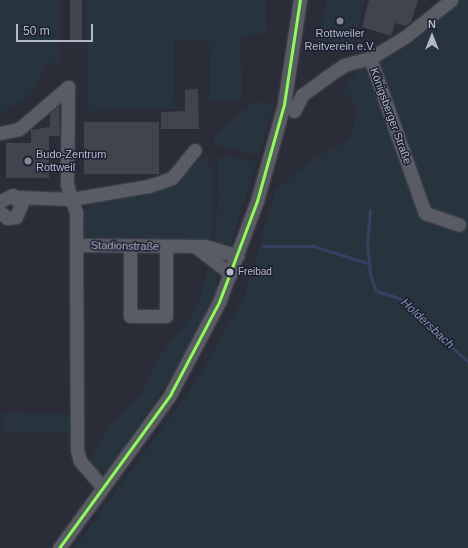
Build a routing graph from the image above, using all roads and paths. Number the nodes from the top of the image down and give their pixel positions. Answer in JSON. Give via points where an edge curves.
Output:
{"nodes":[{"id":1,"x":300,"y":0,"type":"edge"},
{"id":2,"x":451,"y":0,"type":"edge"},
{"id":3,"x":370,"y":58,"type":"junction"},
{"id":4,"x":294,"y":111,"type":"dead end"},
{"id":5,"x":0,"y":133,"type":"edge"},
{"id":6,"x":195,"y":150,"type":"dead end"},
{"id":7,"x":5,"y":196,"type":"edge"},
{"id":8,"x":72,"y":198,"type":"junction"},
{"id":9,"x":0,"y":212,"type":"edge"},
{"id":10,"x":459,"y":225,"type":"dead end"},
{"id":11,"x":76,"y":245,"type":"junction"},
{"id":12,"x":130,"y":246,"type":"junction"},
{"id":13,"x":166,"y":246,"type":"junction"},
{"id":14,"x":196,"y":247,"type":"junction"},
{"id":15,"x":238,"y":256,"type":"junction"},
{"id":16,"x":231,"y":274,"type":"junction"},
{"id":17,"x":102,"y":486,"type":"junction"},
{"id":18,"x":59,"y":548,"type":"edge"}],
"edges":[{"from":1,"to":15,"type":"street","via":[[284,104]]},
{"from":2,"to":3,"type":"street","name":"Königsberger Straße","via":[[406,37]]},
{"from":3,"to":4,"type":"street","via":[[344,65],[325,78],[302,96]]},
{"from":3,"to":10,"type":"street","name":"Königsberger Straße","via":[[425,213]]},
{"from":5,"to":8,"type":"street","name":"Stadionstraße","via":[[19,130],[68,87],[67,184]]},
{"from":6,"to":8,"type":"street","via":[[172,178],[149,186]]},
{"from":7,"to":8,"type":"street"},
{"from":7,"to":9,"type":"street","via":[[22,205],[19,214],[7,218]]},
{"from":8,"to":11,"type":"street","name":"Stadionstraße","via":[[76,212]]},
{"from":11,"to":12,"type":"street","name":"Stadionstraße"},
{"from":11,"to":17,"type":"street","via":[[77,450],[80,461]]},
{"from":12,"to":13,"type":"street","name":"Stadionstraße"},
{"from":12,"to":13,"type":"street","via":[[130,316],[166,316]]},
{"from":13,"to":14,"type":"street","name":"Stadionstraße"},
{"from":14,"to":15,"type":"street","name":"Stadionstraße"},
{"from":14,"to":16,"type":"street"},
{"from":15,"to":16,"type":"street"},
{"from":16,"to":17,"type":"street","via":[[170,395]]},
{"from":17,"to":18,"type":"street"}]}
